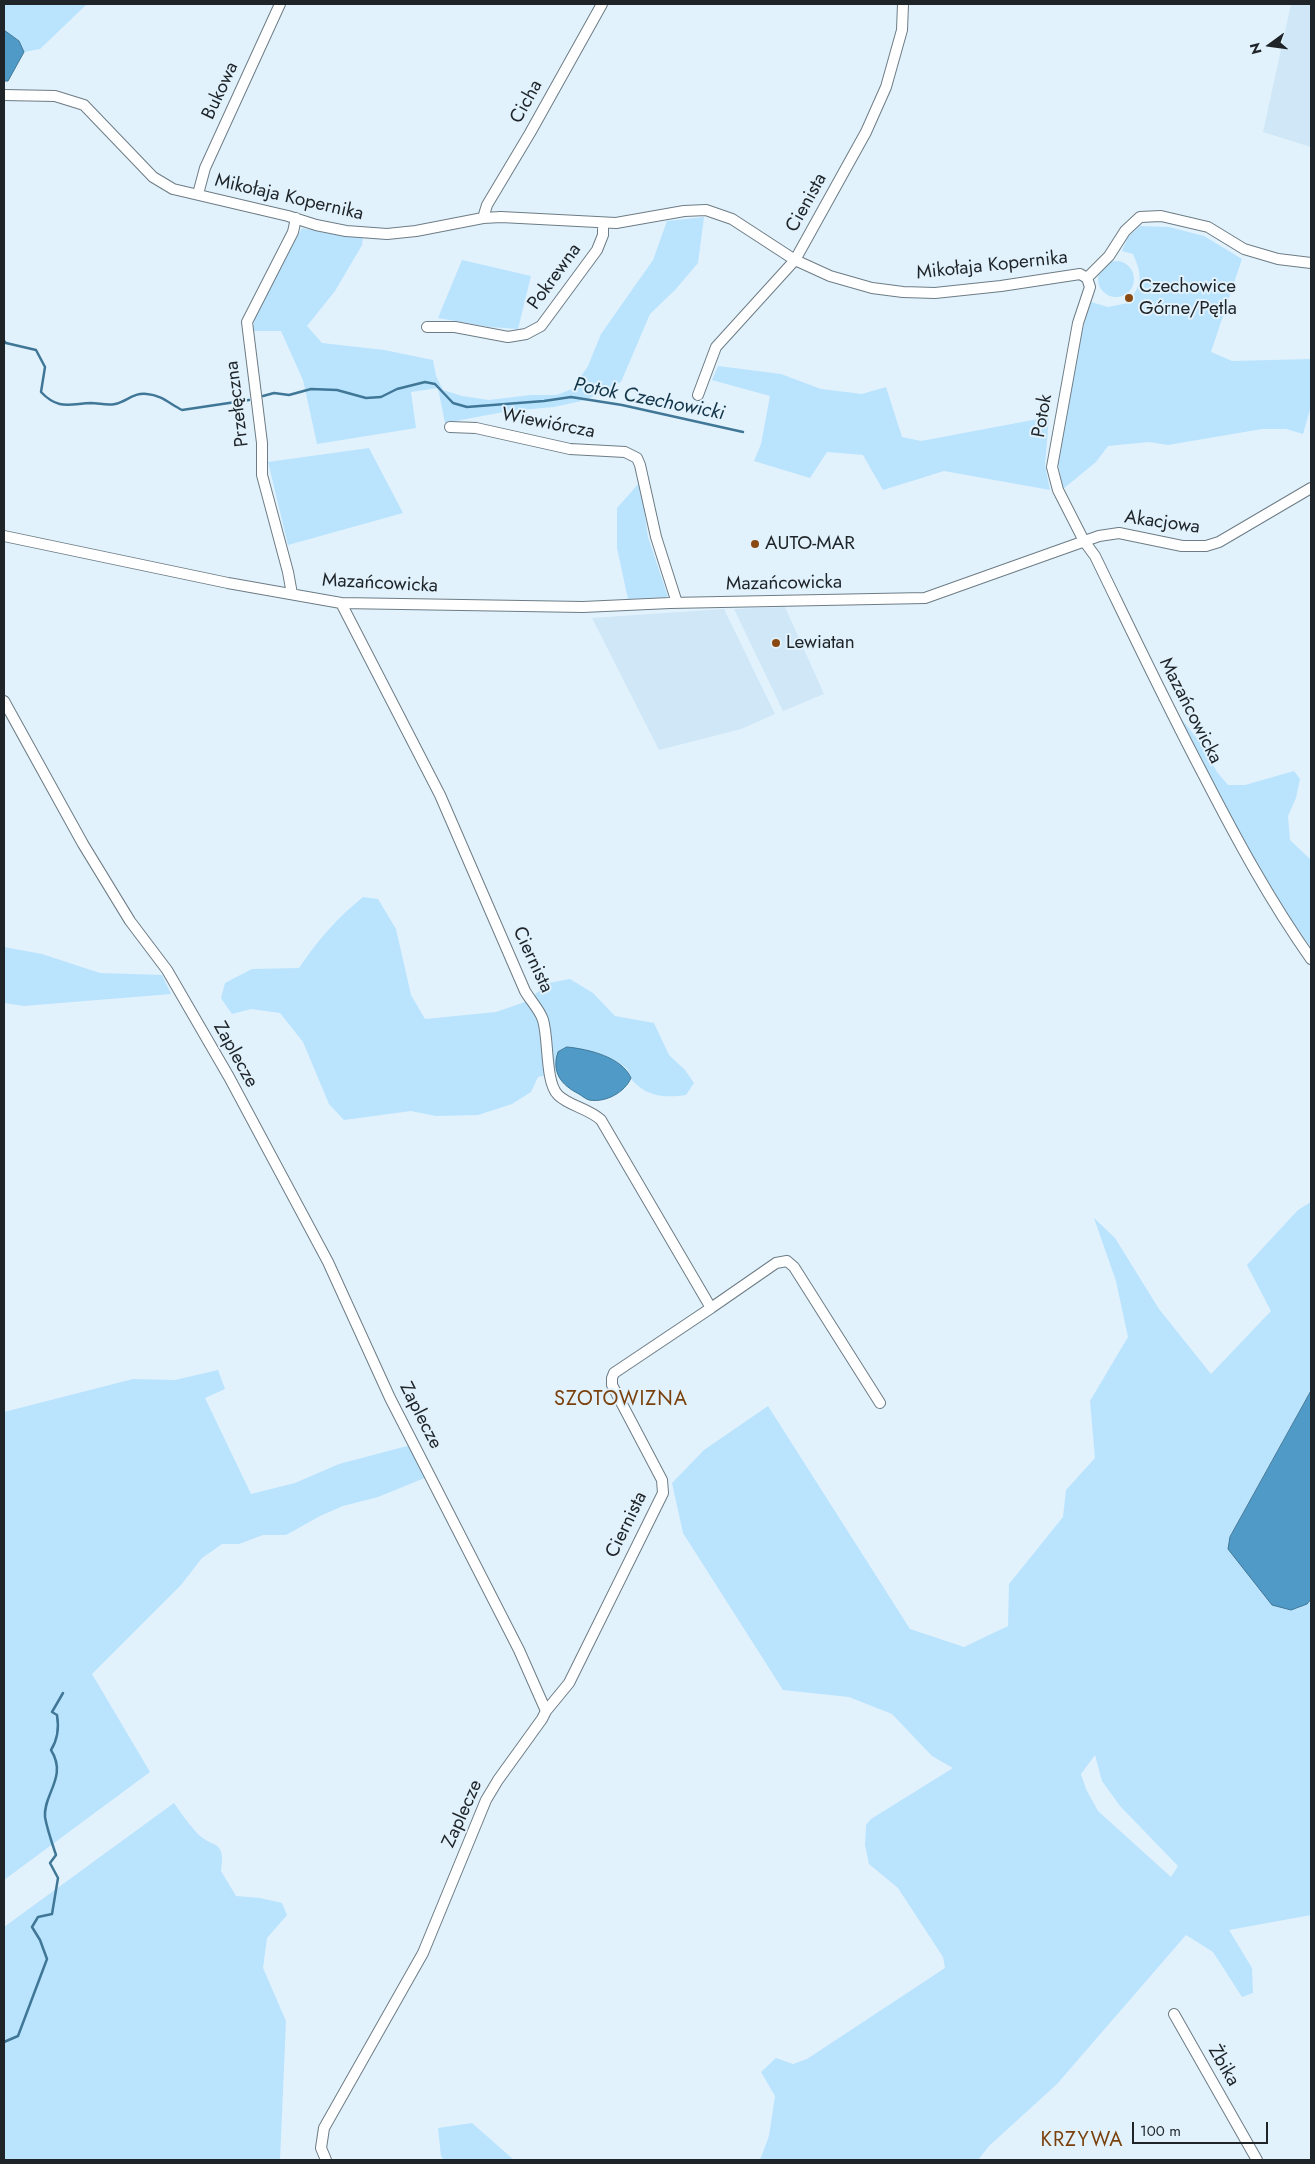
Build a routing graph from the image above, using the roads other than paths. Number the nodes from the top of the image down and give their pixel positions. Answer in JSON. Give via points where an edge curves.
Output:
{"nodes":[{"id":1,"x":280,"y":4,"type":"edge"},
{"id":2,"x":602,"y":4,"type":"edge"},
{"id":3,"x":904,"y":4,"type":"edge"},
{"id":4,"x":4,"y":95,"type":"edge"},
{"id":5,"x":198,"y":194,"type":"junction"},
{"id":6,"x":296,"y":218,"type":"junction"},
{"id":7,"x":483,"y":218,"type":"junction"},
{"id":8,"x":603,"y":223,"type":"junction"},
{"id":9,"x":795,"y":260,"type":"junction"},
{"id":10,"x":1311,"y":263,"type":"edge"},
{"id":11,"x":1087,"y":278,"type":"junction"},
{"id":12,"x":427,"y":327,"type":"dead end"},
{"id":13,"x":698,"y":395,"type":"dead end"},
{"id":14,"x":450,"y":427,"type":"dead end"},
{"id":15,"x":1311,"y":488,"type":"edge"},
{"id":16,"x":4,"y":536,"type":"edge"},
{"id":17,"x":1084,"y":541,"type":"junction"},
{"id":18,"x":292,"y":594,"type":"junction"},
{"id":19,"x":341,"y":603,"type":"junction"},
{"id":20,"x":677,"y":603,"type":"junction"},
{"id":21,"x":4,"y":701,"type":"edge"},
{"id":22,"x":1311,"y":959,"type":"edge"},
{"id":23,"x":712,"y":1308,"type":"junction"},
{"id":24,"x":880,"y":1402,"type":"dead end"},
{"id":25,"x":546,"y":1711,"type":"junction"},
{"id":26,"x":1174,"y":2014,"type":"dead end"},
{"id":27,"x":326,"y":2160,"type":"edge"},
{"id":28,"x":1257,"y":2160,"type":"edge"}],
"edges":[{"from":1,"to":5,"type":"street","name":"Bukowa","via":[[204,168]]},
{"from":2,"to":7,"type":"street","name":"Cicha","via":[[487,205]]},
{"from":3,"to":9,"type":"street","name":"Cienista","via":[[902,30],[886,87],[866,132]]},
{"from":4,"to":5,"type":"street","name":"Mikołaja Kopernika","via":[[55,96],[84,105],[154,177],[173,189]]},
{"from":5,"to":6,"type":"street","name":"Mikołaja Kopernika"},
{"from":6,"to":7,"type":"street","name":"Mikołaja Kopernika","via":[[346,231],[386,234]]},
{"from":6,"to":18,"type":"street","name":"Przełęczna","via":[[293,232],[247,322],[262,443],[262,475]]},
{"from":7,"to":8,"type":"street","name":"Mikołaja Kopernika","via":[[501,216]]},
{"from":8,"to":9,"type":"street","name":"Mikołaja Kopernika","via":[[706,210],[732,219]]},
{"from":8,"to":12,"type":"street","name":"Pokrewna","via":[[603,235],[596,250],[540,326],[526,334],[508,337],[455,326]]},
{"from":9,"to":11,"type":"street","name":"Mikołaja Kopernika","via":[[830,276],[872,288],[903,292],[935,293],[1080,274]]},
{"from":9,"to":13,"type":"street","name":"Cienista","via":[[716,347]]},
{"from":10,"to":11,"type":"street","via":[[1244,248],[1208,227],[1161,216],[1140,217]]},
{"from":11,"to":17,"type":"street","name":"Potok","via":[[1089,293],[1078,323],[1052,467],[1058,490]]},
{"from":14,"to":20,"type":"street","name":"Wiewiórcza","via":[[476,428],[570,449],[632,455],[640,465],[656,537]]},
{"from":15,"to":17,"type":"street","name":"Akacjowa","via":[[1219,542],[1206,546],[1182,546],[1119,533]]},
{"from":16,"to":18,"type":"street","name":"Mazańcowicka"},
{"from":17,"to":20,"type":"street","name":"Mazańcowicka","via":[[925,598]]},
{"from":17,"to":22,"type":"street","name":"Mazańcowicka","via":[[1095,556],[1248,861]]},
{"from":18,"to":19,"type":"street","name":"Mazańcowicka"},
{"from":19,"to":20,"type":"street","name":"Mazańcowicka","via":[[583,608]]},
{"from":19,"to":23,"type":"street","name":"Ciernista","via":[[440,796],[525,990],[543,1019],[549,1052],[549,1080],[558,1095],[601,1120]]},
{"from":21,"to":25,"type":"street","name":"Zaplecze","via":[[130,921],[167,970],[328,1262],[390,1398]]},
{"from":23,"to":24,"type":"street","name":"Ciernista","via":[[776,1263],[787,1261],[794,1267]]},
{"from":23,"to":25,"type":"street","name":"Ciernista","via":[[618,1369],[612,1378],[612,1385],[662,1480],[663,1493],[569,1683]]},
{"from":25,"to":27,"type":"street","name":"Zaplecze","via":[[486,1800],[423,1953],[324,2128],[322,2148]]},
{"from":26,"to":28,"type":"street","name":"Żbika"}]}
